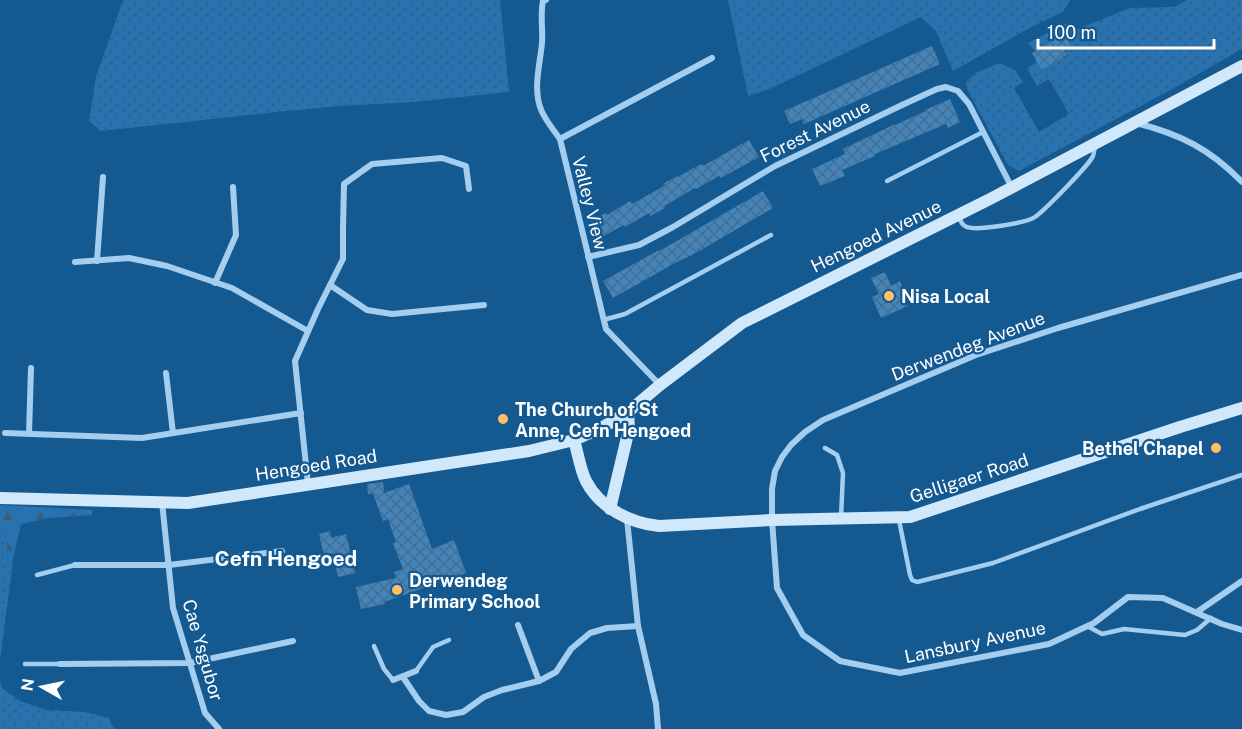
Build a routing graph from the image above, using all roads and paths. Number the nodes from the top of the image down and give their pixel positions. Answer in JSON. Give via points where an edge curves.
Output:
{"nodes":[{"id":1,"x":546,"y":0,"type":"edge"},
{"id":2,"x":712,"y":58,"type":"dead end"},
{"id":3,"x":1242,"y":66,"type":"edge"},
{"id":4,"x":1135,"y":123,"type":"junction"},
{"id":5,"x":983,"y":132,"type":"junction"},
{"id":6,"x":560,"y":139,"type":"junction"},
{"id":7,"x":1095,"y":144,"type":"junction"},
{"id":8,"x":103,"y":177,"type":"dead end"},
{"id":9,"x":887,"y":181,"type":"dead end"},
{"id":10,"x":1242,"y":182,"type":"edge"},
{"id":11,"x":233,"y":187,"type":"dead end"},
{"id":12,"x":1012,"y":188,"type":"junction"},
{"id":13,"x":469,"y":189,"type":"dead end"},
{"id":14,"x":958,"y":215,"type":"junction"},
{"id":15,"x":771,"y":235,"type":"dead end"},
{"id":16,"x":588,"y":257,"type":"junction"},
{"id":17,"x":97,"y":261,"type":"junction"},
{"id":18,"x":75,"y":262,"type":"dead end"},
{"id":19,"x":1242,"y":275,"type":"edge"},
{"id":20,"x":215,"y":283,"type":"junction"},
{"id":21,"x":330,"y":285,"type":"junction"},
{"id":22,"x":484,"y":305,"type":"dead end"},
{"id":23,"x":603,"y":320,"type":"junction"},
{"id":24,"x":308,"y":331,"type":"junction"},
{"id":25,"x":31,"y":368,"type":"dead end"},
{"id":26,"x":166,"y":373,"type":"dead end"},
{"id":27,"x":660,"y":385,"type":"junction"},
{"id":28,"x":1242,"y":408,"type":"edge"},
{"id":29,"x":628,"y":412,"type":"junction"},
{"id":30,"x":301,"y":413,"type":"junction"},
{"id":31,"x":5,"y":433,"type":"dead end"},
{"id":32,"x":173,"y":433,"type":"junction"},
{"id":33,"x":28,"y":434,"type":"junction"},
{"id":34,"x":574,"y":440,"type":"junction"},
{"id":35,"x":825,"y":448,"type":"dead end"},
{"id":36,"x":1242,"y":476,"type":"edge"},
{"id":37,"x":308,"y":484,"type":"junction"},
{"id":38,"x":0,"y":498,"type":"edge"},
{"id":39,"x":162,"y":502,"type":"junction"},
{"id":40,"x":610,"y":508,"type":"junction"},
{"id":41,"x":898,"y":517,"type":"junction"},
{"id":42,"x":841,"y":518,"type":"junction"},
{"id":43,"x":627,"y":519,"type":"junction"},
{"id":44,"x":772,"y":520,"type":"junction"},
{"id":45,"x":282,"y":551,"type":"dead end"},
{"id":46,"x":75,"y":565,"type":"joint"},
{"id":47,"x":169,"y":565,"type":"junction"},
{"id":48,"x":37,"y":575,"type":"dead end"},
{"id":49,"x":1242,"y":580,"type":"edge"},
{"id":50,"x":1197,"y":612,"type":"junction"},
{"id":51,"x":1211,"y":618,"type":"junction"},
{"id":52,"x":518,"y":626,"type":"dead end"},
{"id":53,"x":638,"y":626,"type":"junction"},
{"id":54,"x":1087,"y":626,"type":"junction"},
{"id":55,"x":1242,"y":630,"type":"edge"},
{"id":56,"x":449,"y":640,"type":"dead end"},
{"id":57,"x":293,"y":641,"type":"dead end"},
{"id":58,"x":375,"y":646,"type":"dead end"},
{"id":59,"x":190,"y":663,"type":"junction"},
{"id":60,"x":24,"y":664,"type":"dead end"},
{"id":61,"x":60,"y":664,"type":"joint"},
{"id":62,"x":416,"y":671,"type":"joint"},
{"id":63,"x":403,"y":677,"type":"junction"},
{"id":64,"x":393,"y":680,"type":"joint"},
{"id":65,"x":539,"y":681,"type":"junction"},
{"id":66,"x":218,"y":729,"type":"edge"},
{"id":67,"x":658,"y":729,"type":"edge"}],
"edges":[{"from":1,"to":6,"type":"street","via":[[542,7],[538,93],[541,111]]},
{"from":2,"to":6,"type":"street","name":"Valley View"},
{"from":3,"to":4,"type":"street","name":"Hengoed Avenue"},
{"from":4,"to":7,"type":"street","name":"Hengoed Avenue"},
{"from":4,"to":10,"type":"street","via":[[1178,136],[1210,153]]},
{"from":5,"to":9,"type":"lane"},
{"from":5,"to":12,"type":"street","name":"Forest Avenue"},
{"from":5,"to":16,"type":"street","name":"Forest Avenue","via":[[958,91],[937,89],[775,166],[639,245]]},
{"from":6,"to":16,"type":"street","name":"Valley View"},
{"from":7,"to":12,"type":"street","name":"Hengoed Avenue"},
{"from":7,"to":14,"type":"lane","via":[[1093,157],[1034,218],[968,228]]},
{"from":8,"to":17,"type":"street"},
{"from":11,"to":20,"type":"street","via":[[236,235]]},
{"from":12,"to":14,"type":"street","name":"Hengoed Avenue"},
{"from":13,"to":21,"type":"street","via":[[466,166],[442,158],[372,164],[344,184],[343,259]]},
{"from":14,"to":27,"type":"street","name":"Hengoed Avenue","via":[[742,322]]},
{"from":15,"to":23,"type":"lane","via":[[625,314]]},
{"from":16,"to":23,"type":"street","name":"Valley View"},
{"from":17,"to":18,"type":"street"},
{"from":17,"to":20,"type":"street","via":[[129,258]]},
{"from":19,"to":44,"type":"street","name":"Derwendeg Avenue","via":[[976,355],[823,420],[805,432],[782,457],[775,471]]},
{"from":20,"to":24,"type":"street","via":[[232,288]]},
{"from":21,"to":22,"type":"street","via":[[367,310],[392,314]]},
{"from":21,"to":24,"type":"street"},
{"from":23,"to":27,"type":"street","name":"Valley View","via":[[606,329]]},
{"from":24,"to":30,"type":"street","via":[[295,361]]},
{"from":25,"to":33,"type":"street"},
{"from":26,"to":32,"type":"street"},
{"from":27,"to":29,"type":"street","name":"Hengoed Avenue"},
{"from":28,"to":41,"type":"street","name":"Gelligaer Road","via":[[910,517]]},
{"from":29,"to":34,"type":"street","name":"Hengoed Road"},
{"from":29,"to":40,"type":"street","via":[[629,429]]},
{"from":30,"to":32,"type":"street"},
{"from":30,"to":37,"type":"street"},
{"from":31,"to":33,"type":"street"},
{"from":32,"to":33,"type":"street","via":[[142,438]]},
{"from":34,"to":37,"type":"street","name":"Hengoed Road","via":[[529,451]]},
{"from":34,"to":40,"type":"street","via":[[586,480]]},
{"from":35,"to":42,"type":"lane","via":[[837,455],[843,473]]},
{"from":36,"to":41,"type":"lane","via":[[993,563],[917,582],[910,574]]},
{"from":37,"to":39,"type":"street","name":"Hengoed Road","via":[[188,503]]},
{"from":38,"to":39,"type":"street","name":"Hengoed Road"},
{"from":39,"to":47,"type":"street","name":"Cae Ysgubor"},
{"from":40,"to":43,"type":"street"},
{"from":41,"to":42,"type":"street","name":"Gelligaer Road"},
{"from":42,"to":44,"type":"street","name":"Gelligaer Road"},
{"from":43,"to":44,"type":"street","name":"Gelligaer Road","via":[[659,526]]},
{"from":43,"to":53,"type":"street"},
{"from":44,"to":54,"type":"street","name":"Lansbury Avenue","via":[[777,588],[803,635],[840,661],[900,673],[1049,644]]},
{"from":45,"to":47,"type":"street"},
{"from":46,"to":47,"type":"street"},
{"from":46,"to":48,"type":"lane"},
{"from":47,"to":59,"type":"street","name":"Cae Ysgubor","via":[[173,608]]},
{"from":49,"to":50,"type":"street"},
{"from":50,"to":51,"type":"street","name":"Lansbury Avenue"},
{"from":50,"to":54,"type":"street","name":"Lansbury Avenue","via":[[1163,598],[1128,597]]},
{"from":51,"to":54,"type":"lane","via":[[1185,635],[1125,629],[1102,634]]},
{"from":51,"to":55,"type":"street","name":"Lansbury Avenue"},
{"from":52,"to":65,"type":"street"},
{"from":53,"to":65,"type":"street","via":[[590,633],[571,649],[556,672]]},
{"from":53,"to":67,"type":"street"},
{"from":56,"to":62,"type":"lane","via":[[433,647]]},
{"from":57,"to":59,"type":"street"},
{"from":58,"to":64,"type":"lane"},
{"from":59,"to":61,"type":"street"},
{"from":59,"to":66,"type":"street","name":"Cae Ysgubor","via":[[205,713]]},
{"from":60,"to":61,"type":"lane"},
{"from":62,"to":63,"type":"street"},
{"from":63,"to":64,"type":"street"},
{"from":63,"to":65,"type":"street","via":[[429,711],[446,715],[463,712],[502,690]]}]}
